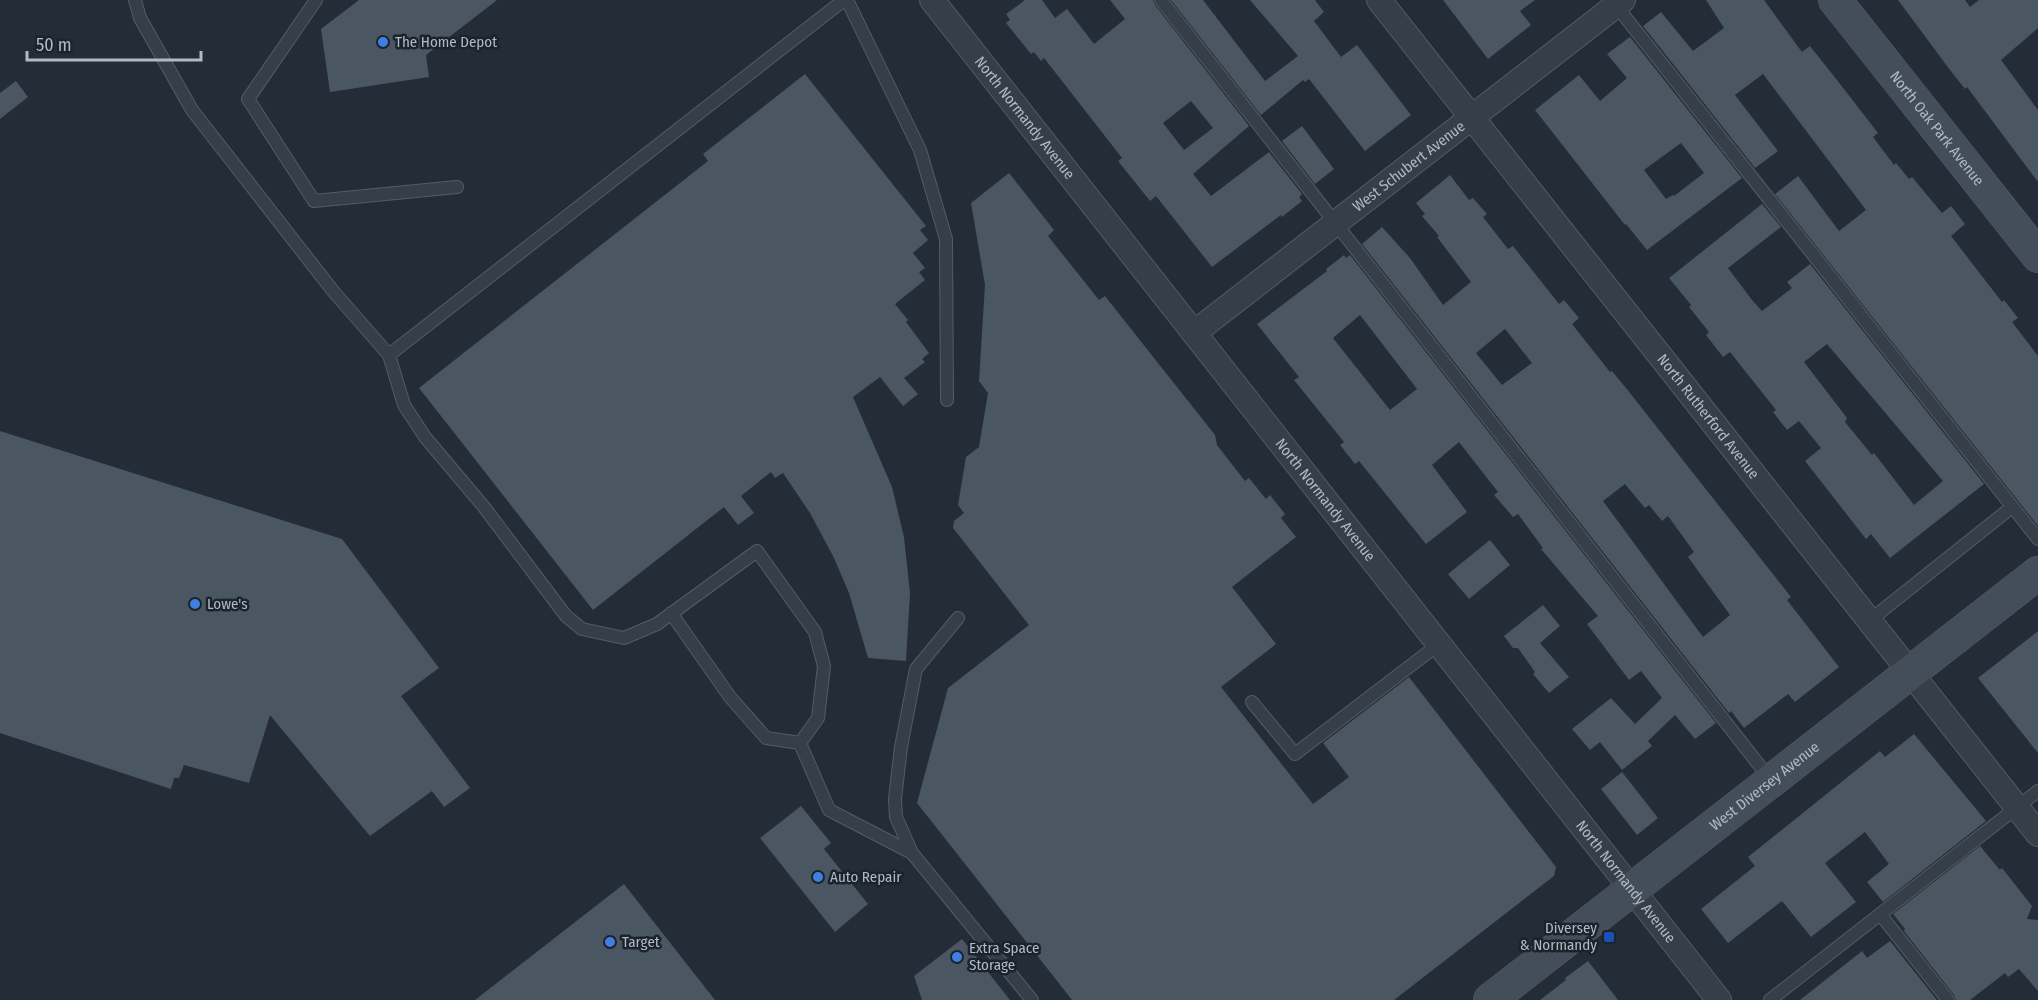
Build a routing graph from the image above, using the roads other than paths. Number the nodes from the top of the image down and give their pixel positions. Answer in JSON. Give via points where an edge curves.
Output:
{"nodes":[{"id":1,"x":135,"y":0,"type":"edge"},
{"id":2,"x":316,"y":0,"type":"edge"},
{"id":3,"x":846,"y":0,"type":"edge"},
{"id":4,"x":932,"y":0,"type":"edge"},
{"id":5,"x":1161,"y":0,"type":"edge"},
{"id":6,"x":1379,"y":0,"type":"edge"},
{"id":7,"x":1835,"y":0,"type":"edge"},
{"id":8,"x":1617,"y":2,"type":"edge"},
{"id":9,"x":1472,"y":117,"type":"junction"},
{"id":10,"x":457,"y":187,"type":"dead end"},
{"id":11,"x":1337,"y":222,"type":"junction"},
{"id":12,"x":2038,"y":256,"type":"edge"},
{"id":13,"x":1194,"y":333,"type":"junction"},
{"id":14,"x":389,"y":355,"type":"junction"},
{"id":15,"x":947,"y":400,"type":"dead end"},
{"id":16,"x":2012,"y":507,"type":"junction"},
{"id":17,"x":2038,"y":539,"type":"edge"},
{"id":18,"x":2038,"y":573,"type":"edge"},
{"id":19,"x":671,"y":613,"type":"junction"},
{"id":20,"x":958,"y":618,"type":"dead end"},
{"id":21,"x":1869,"y":621,"type":"junction"},
{"id":22,"x":1439,"y":644,"type":"junction"},
{"id":23,"x":1910,"y":673,"type":"junction"},
{"id":24,"x":1252,"y":702,"type":"dead end"},
{"id":25,"x":800,"y":743,"type":"junction"},
{"id":26,"x":1772,"y":781,"type":"junction"},
{"id":27,"x":2038,"y":791,"type":"edge"},
{"id":28,"x":2017,"y":807,"type":"junction"},
{"id":29,"x":2038,"y":834,"type":"edge"},
{"id":30,"x":912,"y":853,"type":"junction"},
{"id":31,"x":1632,"y":890,"type":"junction"},
{"id":32,"x":1880,"y":914,"type":"junction"},
{"id":33,"x":1032,"y":1000,"type":"edge"},
{"id":34,"x":1490,"y":1000,"type":"edge"},
{"id":35,"x":1719,"y":1000,"type":"edge"},
{"id":36,"x":1770,"y":1000,"type":"edge"},
{"id":37,"x":1948,"y":1000,"type":"edge"}],
"edges":[{"from":1,"to":14,"type":"lane","via":[[140,18],[192,110],[333,291]]},
{"from":2,"to":10,"type":"lane","via":[[248,99],[314,201]]},
{"from":3,"to":14,"type":"lane"},
{"from":3,"to":15,"type":"lane","via":[[920,150],[946,239]]},
{"from":4,"to":13,"type":"street","name":"North Normandy Avenue"},
{"from":5,"to":11,"type":"lane"},
{"from":6,"to":9,"type":"street","name":"North Rutherford Avenue"},
{"from":7,"to":12,"type":"main road","name":"North Oak Park Avenue"},
{"from":8,"to":9,"type":"street","name":"West Schubert Avenue"},
{"from":8,"to":16,"type":"lane"},
{"from":9,"to":11,"type":"street","name":"West Schubert Avenue"},
{"from":9,"to":21,"type":"street","name":"North Rutherford Avenue"},
{"from":11,"to":13,"type":"street","name":"West Schubert Avenue"},
{"from":11,"to":26,"type":"lane"},
{"from":13,"to":22,"type":"street","name":"North Normandy Avenue"},
{"from":14,"to":19,"type":"lane","via":[[404,405],[425,437],[566,616],[582,629],[624,638],[657,624]]},
{"from":16,"to":17,"type":"lane"},
{"from":16,"to":21,"type":"lane"},
{"from":18,"to":23,"type":"main road","name":"West Diversey Avenue"},
{"from":19,"to":25,"type":"lane","via":[[729,697],[766,738]]},
{"from":19,"to":25,"type":"lane","via":[[757,551],[815,632],[824,666],[818,718]]},
{"from":20,"to":30,"type":"lane","via":[[916,669],[895,799],[896,817]]},
{"from":21,"to":23,"type":"street","name":"North Rutherford Avenue"},
{"from":22,"to":24,"type":"lane","via":[[1295,754]]},
{"from":22,"to":31,"type":"street","name":"North Normandy Avenue"},
{"from":23,"to":26,"type":"main road","name":"West Diversey Avenue"},
{"from":23,"to":28,"type":"street","name":"North Rutherford Avenue"},
{"from":25,"to":30,"type":"lane","via":[[829,810]]},
{"from":26,"to":31,"type":"main road","name":"West Diversey Avenue"},
{"from":27,"to":28,"type":"lane"},
{"from":28,"to":29,"type":"street","name":"North Rutherford Avenue"},
{"from":28,"to":32,"type":"lane"},
{"from":30,"to":33,"type":"lane"},
{"from":31,"to":34,"type":"main road","name":"West Diversey Avenue"},
{"from":31,"to":35,"type":"street","name":"North Normandy Avenue"},
{"from":32,"to":36,"type":"lane"},
{"from":32,"to":37,"type":"lane"}]}
